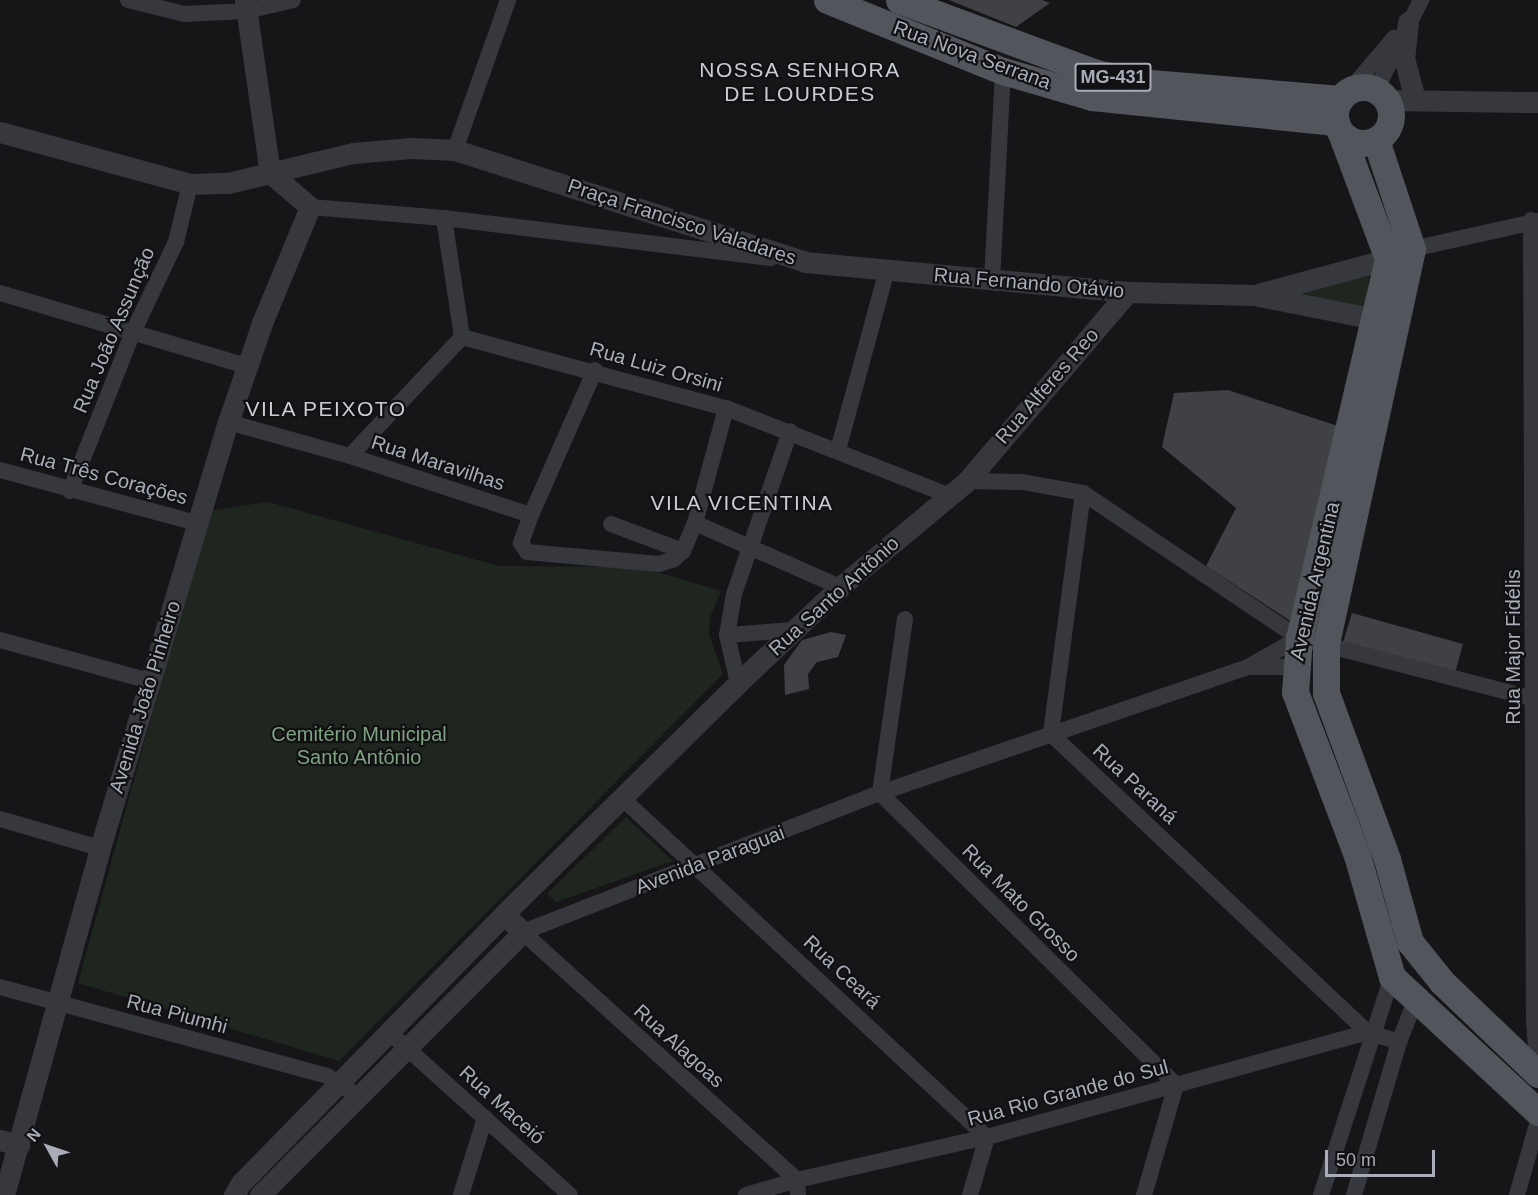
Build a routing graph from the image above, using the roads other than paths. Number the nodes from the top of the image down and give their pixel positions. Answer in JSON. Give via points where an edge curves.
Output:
{"nodes":[{"id":1,"x":128,"y":0,"type":"edge"},
{"id":2,"x":293,"y":0,"type":"edge"},
{"id":3,"x":508,"y":0,"type":"edge"},
{"id":4,"x":827,"y":0,"type":"edge"},
{"id":5,"x":899,"y":0,"type":"edge"},
{"id":6,"x":1421,"y":0,"type":"edge"},
{"id":7,"x":246,"y":5,"type":"edge"},
{"id":8,"x":1408,"y":22,"type":"junction"},
{"id":9,"x":1003,"y":71,"type":"junction"},
{"id":10,"x":1382,"y":95,"type":"junction"},
{"id":11,"x":1415,"y":99,"type":"junction"},
{"id":12,"x":1538,"y":102,"type":"edge"},
{"id":13,"x":1341,"y":111,"type":"junction"},
{"id":14,"x":0,"y":132,"type":"edge"},
{"id":15,"x":1376,"y":140,"type":"junction"},
{"id":16,"x":455,"y":150,"type":"junction"},
{"id":17,"x":270,"y":173,"type":"junction"},
{"id":18,"x":190,"y":184,"type":"junction"},
{"id":19,"x":310,"y":207,"type":"junction"},
{"id":20,"x":444,"y":218,"type":"junction"},
{"id":21,"x":1535,"y":221,"type":"edge"},
{"id":22,"x":1400,"y":254,"type":"junction"},
{"id":23,"x":805,"y":262,"type":"junction"},
{"id":24,"x":887,"y":270,"type":"junction"},
{"id":25,"x":992,"y":281,"type":"junction"},
{"id":26,"x":0,"y":292,"type":"edge"},
{"id":27,"x":1128,"y":292,"type":"junction"},
{"id":28,"x":1254,"y":295,"type":"junction"},
{"id":29,"x":1376,"y":319,"type":"junction"},
{"id":30,"x":133,"y":332,"type":"junction"},
{"id":31,"x":462,"y":337,"type":"junction"},
{"id":32,"x":246,"y":366,"type":"junction"},
{"id":33,"x":595,"y":370,"type":"junction"},
{"id":34,"x":726,"y":408,"type":"junction"},
{"id":35,"x":228,"y":422,"type":"junction"},
{"id":36,"x":790,"y":431,"type":"junction"},
{"id":37,"x":838,"y":450,"type":"junction"},
{"id":38,"x":350,"y":456,"type":"junction"},
{"id":39,"x":0,"y":470,"type":"edge"},
{"id":40,"x":967,"y":481,"type":"junction"},
{"id":41,"x":70,"y":491,"type":"junction"},
{"id":42,"x":1083,"y":493,"type":"junction"},
{"id":43,"x":948,"y":495,"type":"junction"},
{"id":44,"x":531,"y":515,"type":"junction"},
{"id":45,"x":197,"y":523,"type":"junction"},
{"id":46,"x":695,"y":523,"type":"junction"},
{"id":47,"x":611,"y":524,"type":"dead end"},
{"id":48,"x":749,"y":544,"type":"junction"},
{"id":49,"x":683,"y":551,"type":"junction"},
{"id":50,"x":840,"y":587,"type":"junction"},
{"id":51,"x":905,"y":619,"type":"dead end"},
{"id":52,"x":793,"y":630,"type":"junction"},
{"id":53,"x":727,"y":634,"type":"junction"},
{"id":54,"x":1299,"y":638,"type":"junction"},
{"id":55,"x":0,"y":640,"type":"edge"},
{"id":56,"x":1326,"y":645,"type":"junction"},
{"id":57,"x":1248,"y":667,"type":"junction"},
{"id":58,"x":1294,"y":667,"type":"junction"},
{"id":59,"x":150,"y":681,"type":"junction"},
{"id":60,"x":738,"y":683,"type":"junction"},
{"id":61,"x":1536,"y":700,"type":"edge"},
{"id":62,"x":1051,"y":734,"type":"junction"},
{"id":63,"x":880,"y":793,"type":"junction"},
{"id":64,"x":623,"y":799,"type":"junction"},
{"id":65,"x":0,"y":819,"type":"edge"},
{"id":66,"x":1536,"y":831,"type":"edge"},
{"id":67,"x":100,"y":848,"type":"junction"},
{"id":68,"x":698,"y":865,"type":"junction"},
{"id":69,"x":504,"y":914,"type":"junction"},
{"id":70,"x":523,"y":932,"type":"junction"},
{"id":71,"x":1392,"y":977,"type":"junction"},
{"id":72,"x":0,"y":987,"type":"edge"},
{"id":73,"x":1416,"y":999,"type":"junction"},
{"id":74,"x":58,"y":1003,"type":"junction"},
{"id":75,"x":1371,"y":1033,"type":"junction"},
{"id":76,"x":398,"y":1039,"type":"junction"},
{"id":77,"x":1399,"y":1042,"type":"junction"},
{"id":78,"x":1538,"y":1074,"type":"edge"},
{"id":79,"x":1176,"y":1085,"type":"junction"},
{"id":80,"x":350,"y":1089,"type":"junction"},
{"id":81,"x":1538,"y":1112,"type":"edge"},
{"id":82,"x":485,"y":1118,"type":"junction"},
{"id":83,"x":1538,"y":1121,"type":"edge"},
{"id":84,"x":987,"y":1137,"type":"junction"},
{"id":85,"x":9,"y":1143,"type":"edge"},
{"id":86,"x":798,"y":1187,"type":"edge"},
{"id":87,"x":4,"y":1195,"type":"edge"},
{"id":88,"x":234,"y":1195,"type":"edge"},
{"id":89,"x":260,"y":1195,"type":"edge"},
{"id":90,"x":461,"y":1195,"type":"edge"},
{"id":91,"x":570,"y":1195,"type":"edge"},
{"id":92,"x":746,"y":1195,"type":"edge"},
{"id":93,"x":970,"y":1195,"type":"edge"},
{"id":94,"x":1144,"y":1195,"type":"edge"},
{"id":95,"x":1322,"y":1195,"type":"edge"},
{"id":96,"x":1354,"y":1195,"type":"edge"},
{"id":97,"x":1517,"y":1195,"type":"edge"}],
"edges":[{"from":1,"to":7,"type":"street","via":[[184,14]]},
{"from":2,"to":7,"type":"street"},
{"from":3,"to":16,"type":"street"},
{"from":4,"to":9,"type":"main road","name":"Rua Nova Serrana"},
{"from":5,"to":13,"type":"main road","name":"Rua Nova Serrana","number":"MG-431","via":[[1096,73]]},
{"from":6,"to":8,"type":"street"},
{"from":7,"to":17,"type":"street"},
{"from":8,"to":10,"type":"street"},
{"from":8,"to":11,"type":"street","via":[[1404,58]]},
{"from":8,"to":13,"type":"street"},
{"from":9,"to":13,"type":"main road","name":"Rua Nova Serrana","via":[[1092,97]]},
{"from":9,"to":25,"type":"street"},
{"from":10,"to":11,"type":"street"},
{"from":10,"to":13,"type":"main road","via":[[1365,87]]},
{"from":10,"to":15,"type":"main road","via":[[1391,119]]},
{"from":11,"to":12,"type":"street"},
{"from":13,"to":15,"type":"main road","via":[[1361,143]]},
{"from":13,"to":22,"type":"main road"},
{"from":14,"to":18,"type":"street","name":"Praça Francisco Valadares"},
{"from":15,"to":22,"type":"main road","name":"Avenida Argentina"},
{"from":16,"to":17,"type":"street","name":"Praça Francisco Valadares","via":[[411,148],[353,153]]},
{"from":16,"to":23,"type":"street","name":"Praça Francisco Valadares"},
{"from":17,"to":18,"type":"street","name":"Praça Francisco Valadares","via":[[228,183]]},
{"from":17,"to":19,"type":"street"},
{"from":18,"to":30,"type":"street","name":"Rua João Assunção","via":[[176,242]]},
{"from":19,"to":20,"type":"street","name":"Praça Francisco Valadares"},
{"from":19,"to":32,"type":"street","name":"Avenida João Pinheiro"},
{"from":20,"to":23,"type":"street","name":"Praça Francisco Valadares"},
{"from":20,"to":31,"type":"street"},
{"from":21,"to":22,"type":"street"},
{"from":21,"to":61,"type":"street","name":"Rua Major Fidélis"},
{"from":22,"to":28,"type":"street"},
{"from":22,"to":29,"type":"main road","name":"Avenida Argentina"},
{"from":22,"to":56,"type":"main road","name":"Avenida Argentina"},
{"from":23,"to":24,"type":"street","name":"Rua Fernando Otávio"},
{"from":24,"to":25,"type":"street","name":"Rua Fernando Otávio"},
{"from":24,"to":37,"type":"street"},
{"from":25,"to":27,"type":"street","name":"Rua Fernando Otávio"},
{"from":26,"to":30,"type":"street"},
{"from":27,"to":28,"type":"street","name":"Rua Fernando Otávio"},
{"from":27,"to":40,"type":"street","name":"Rua Alferes Reo"},
{"from":28,"to":29,"type":"street"},
{"from":29,"to":54,"type":"main road","name":"Avenida Argentina"},
{"from":30,"to":32,"type":"street"},
{"from":30,"to":41,"type":"street","name":"Rua João Assunção"},
{"from":31,"to":33,"type":"street","name":"Rua Luiz Orsini"},
{"from":31,"to":38,"type":"street"},
{"from":32,"to":35,"type":"street","name":"Avenida João Pinheiro"},
{"from":33,"to":34,"type":"street","name":"Rua Luiz Orsini"},
{"from":33,"to":44,"type":"street"},
{"from":34,"to":36,"type":"street","name":"Rua Luiz Orsini"},
{"from":34,"to":46,"type":"street"},
{"from":35,"to":38,"type":"street","name":"Rua Maravilhas"},
{"from":35,"to":45,"type":"street","name":"Avenida João Pinheiro"},
{"from":36,"to":37,"type":"street","name":"Rua Luiz Orsini"},
{"from":36,"to":48,"type":"street"},
{"from":37,"to":43,"type":"street","name":"Rua Luiz Orsini"},
{"from":38,"to":44,"type":"street","name":"Rua Maravilhas"},
{"from":39,"to":41,"type":"street","name":"Rua Três Corações"},
{"from":40,"to":42,"type":"street","via":[[1022,482]]},
{"from":40,"to":43,"type":"street","name":"Rua Santo Antônio"},
{"from":41,"to":45,"type":"street","name":"Rua Três Corações"},
{"from":42,"to":54,"type":"street"},
{"from":42,"to":62,"type":"street"},
{"from":43,"to":50,"type":"street","name":"Rua Santo Antônio"},
{"from":44,"to":49,"type":"street","via":[[521,543],[533,553],[659,564]]},
{"from":45,"to":59,"type":"street","name":"Avenida João Pinheiro"},
{"from":46,"to":48,"type":"street"},
{"from":46,"to":49,"type":"street"},
{"from":47,"to":49,"type":"street"},
{"from":48,"to":50,"type":"street"},
{"from":48,"to":53,"type":"street"},
{"from":50,"to":52,"type":"street","name":"Rua Santo Antônio"},
{"from":51,"to":63,"type":"street"},
{"from":52,"to":53,"type":"street"},
{"from":52,"to":60,"type":"street","name":"Rua Santo Antônio"},
{"from":53,"to":60,"type":"street"},
{"from":54,"to":56,"type":"street"},
{"from":54,"to":57,"type":"street","name":"Avenida Paraguai"},
{"from":54,"to":58,"type":"main road","name":"Avenida Argentina"},
{"from":55,"to":59,"type":"street"},
{"from":56,"to":61,"type":"street"},
{"from":56,"to":78,"type":"main road","name":"Avenida Argentina","via":[[1326,693],[1387,859],[1410,942],[1442,982]]},
{"from":57,"to":58,"type":"street","name":"Avenida Paraguai"},
{"from":57,"to":62,"type":"street","name":"Avenida Paraguai"},
{"from":58,"to":71,"type":"main road","name":"Avenida Argentina","via":[[1295,692],[1302,715],[1357,855]]},
{"from":59,"to":67,"type":"street","name":"Avenida João Pinheiro"},
{"from":60,"to":64,"type":"street","name":"Rua Santo Antônio"},
{"from":61,"to":66,"type":"street","name":"Rua Major Fidélis"},
{"from":62,"to":63,"type":"street","name":"Avenida Paraguai"},
{"from":62,"to":75,"type":"street","name":"Rua Paraná"},
{"from":63,"to":68,"type":"street","name":"Avenida Paraguai"},
{"from":63,"to":79,"type":"street","name":"Rua Mato Grosso"},
{"from":64,"to":68,"type":"street","name":"Rua Ceará"},
{"from":64,"to":69,"type":"street","name":"Rua Santo Antônio"},
{"from":65,"to":67,"type":"street"},
{"from":66,"to":78,"type":"street","name":"Rua Major Fidélis","via":[[1534,1022]]},
{"from":67,"to":74,"type":"street","name":"Avenida João Pinheiro"},
{"from":68,"to":70,"type":"street","name":"Avenida Paraguai"},
{"from":68,"to":84,"type":"street","name":"Rua Ceará"},
{"from":69,"to":70,"type":"street"},
{"from":69,"to":76,"type":"street","name":"Avenida Paraguai"},
{"from":70,"to":76,"type":"street","name":"Avenida Paraguai"},
{"from":70,"to":86,"type":"street","name":"Rua Alagoas"},
{"from":71,"to":73,"type":"main road"},
{"from":71,"to":75,"type":"street"},
{"from":72,"to":74,"type":"street","name":"Rua Piumhi"},
{"from":73,"to":77,"type":"street"},
{"from":73,"to":81,"type":"main road"},
{"from":74,"to":80,"type":"street","name":"Rua Piumhi"},
{"from":74,"to":85,"type":"street","name":"Avenida João Pinheiro"},
{"from":75,"to":77,"type":"street"},
{"from":75,"to":79,"type":"street","name":"Rua Rio Grande do Sul"},
{"from":75,"to":95,"type":"street"},
{"from":76,"to":80,"type":"street","name":"Avenida Paraguai"},
{"from":76,"to":82,"type":"street","name":"Rua Maceió"},
{"from":77,"to":96,"type":"street"},
{"from":79,"to":84,"type":"street","name":"Rua Rio Grande do Sul"},
{"from":79,"to":94,"type":"street"},
{"from":80,"to":88,"type":"street","name":"Avenida Paraguai","via":[[241,1183]]},
{"from":80,"to":89,"type":"street","name":"Avenida Paraguai"},
{"from":82,"to":90,"type":"street"},
{"from":82,"to":91,"type":"street","name":"Rua Maceió"},
{"from":83,"to":97,"type":"street"},
{"from":84,"to":86,"type":"street","name":"Rua Rio Grande do Sul"},
{"from":84,"to":93,"type":"street"},
{"from":85,"to":87,"type":"street","name":"Avenida João Pinheiro"},
{"from":86,"to":92,"type":"street","name":"Rua Rio Grande do Sul"}]}
